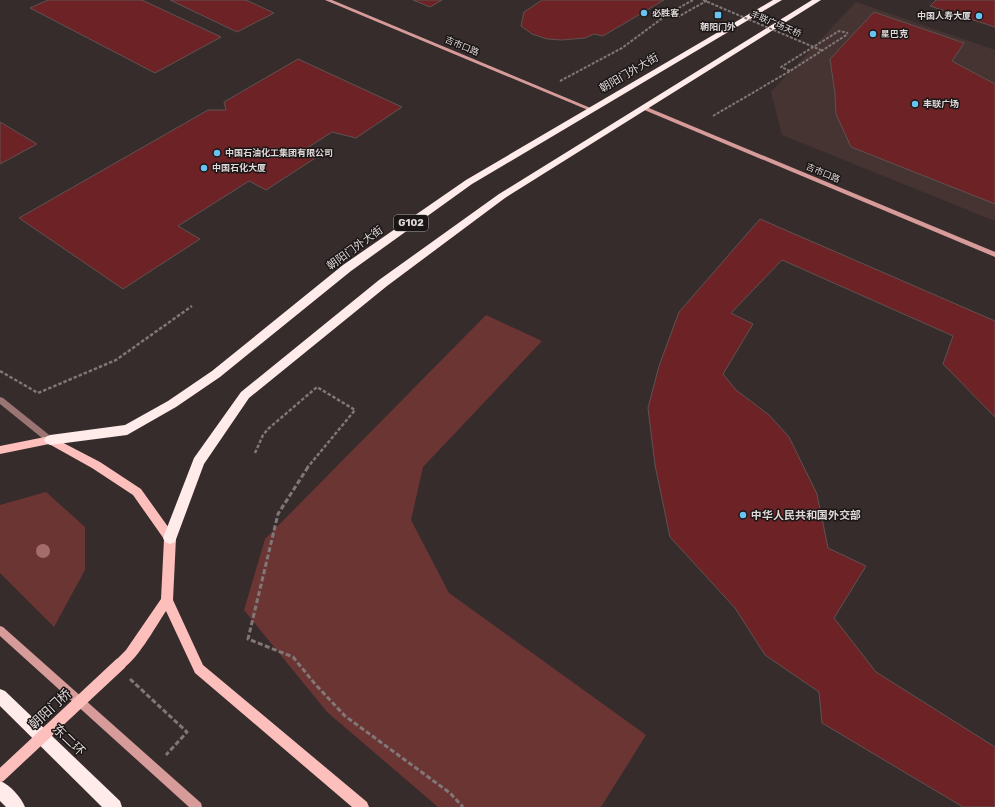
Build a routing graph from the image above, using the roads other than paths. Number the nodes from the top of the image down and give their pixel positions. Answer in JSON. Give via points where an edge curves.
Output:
{"nodes":[{"id":1,"x":328,"y":0,"type":"edge"},
{"id":2,"x":778,"y":0,"type":"edge"},
{"id":3,"x":817,"y":0,"type":"edge"},
{"id":4,"x":644,"y":108,"type":"junction"},
{"id":5,"x":590,"y":109,"type":"junction"},
{"id":6,"x":995,"y":255,"type":"edge"},
{"id":7,"x":0,"y":400,"type":"edge"},
{"id":8,"x":50,"y":440,"type":"junction"},
{"id":9,"x":0,"y":450,"type":"edge"},
{"id":10,"x":170,"y":538,"type":"junction"},
{"id":11,"x":167,"y":600,"type":"junction"},
{"id":12,"x":0,"y":630,"type":"edge"},
{"id":13,"x":0,"y":696,"type":"edge"},
{"id":14,"x":0,"y":776,"type":"edge"},
{"id":15,"x":0,"y":789,"type":"edge"},
{"id":16,"x":17,"y":807,"type":"edge"},
{"id":17,"x":114,"y":807,"type":"edge"},
{"id":18,"x":196,"y":807,"type":"edge"},
{"id":19,"x":362,"y":807,"type":"edge"}],
"edges":[{"from":1,"to":5,"type":"street","name":"吉市口路"},
{"from":2,"to":5,"type":"highway","name":"朝阳门外大街","number":"G102"},
{"from":3,"to":4,"type":"highway","number":"G102"},
{"from":4,"to":6,"type":"street","name":"吉市口路"},
{"from":4,"to":10,"type":"highway","number":"G102","via":[[502,196],[383,283],[245,395],[198,462]]},
{"from":5,"to":8,"type":"highway","name":"朝阳门外大街","number":"G102","via":[[443,200],[347,268],[216,374],[172,404],[127,430]]},
{"from":7,"to":8,"type":"lane"},
{"from":8,"to":9,"type":"main road"},
{"from":8,"to":10,"type":"main road","via":[[96,465],[137,492]]},
{"from":10,"to":11,"type":"main road"},
{"from":11,"to":14,"type":"main road","name":"朝阳门桥","bridge":true,"via":[[122,669]]},
{"from":11,"to":19,"type":"main road","via":[[199,669]]},
{"from":12,"to":18,"type":"street"},
{"from":13,"to":17,"type":"highway","name":"东二环"},
{"from":15,"to":16,"type":"highway"}]}
